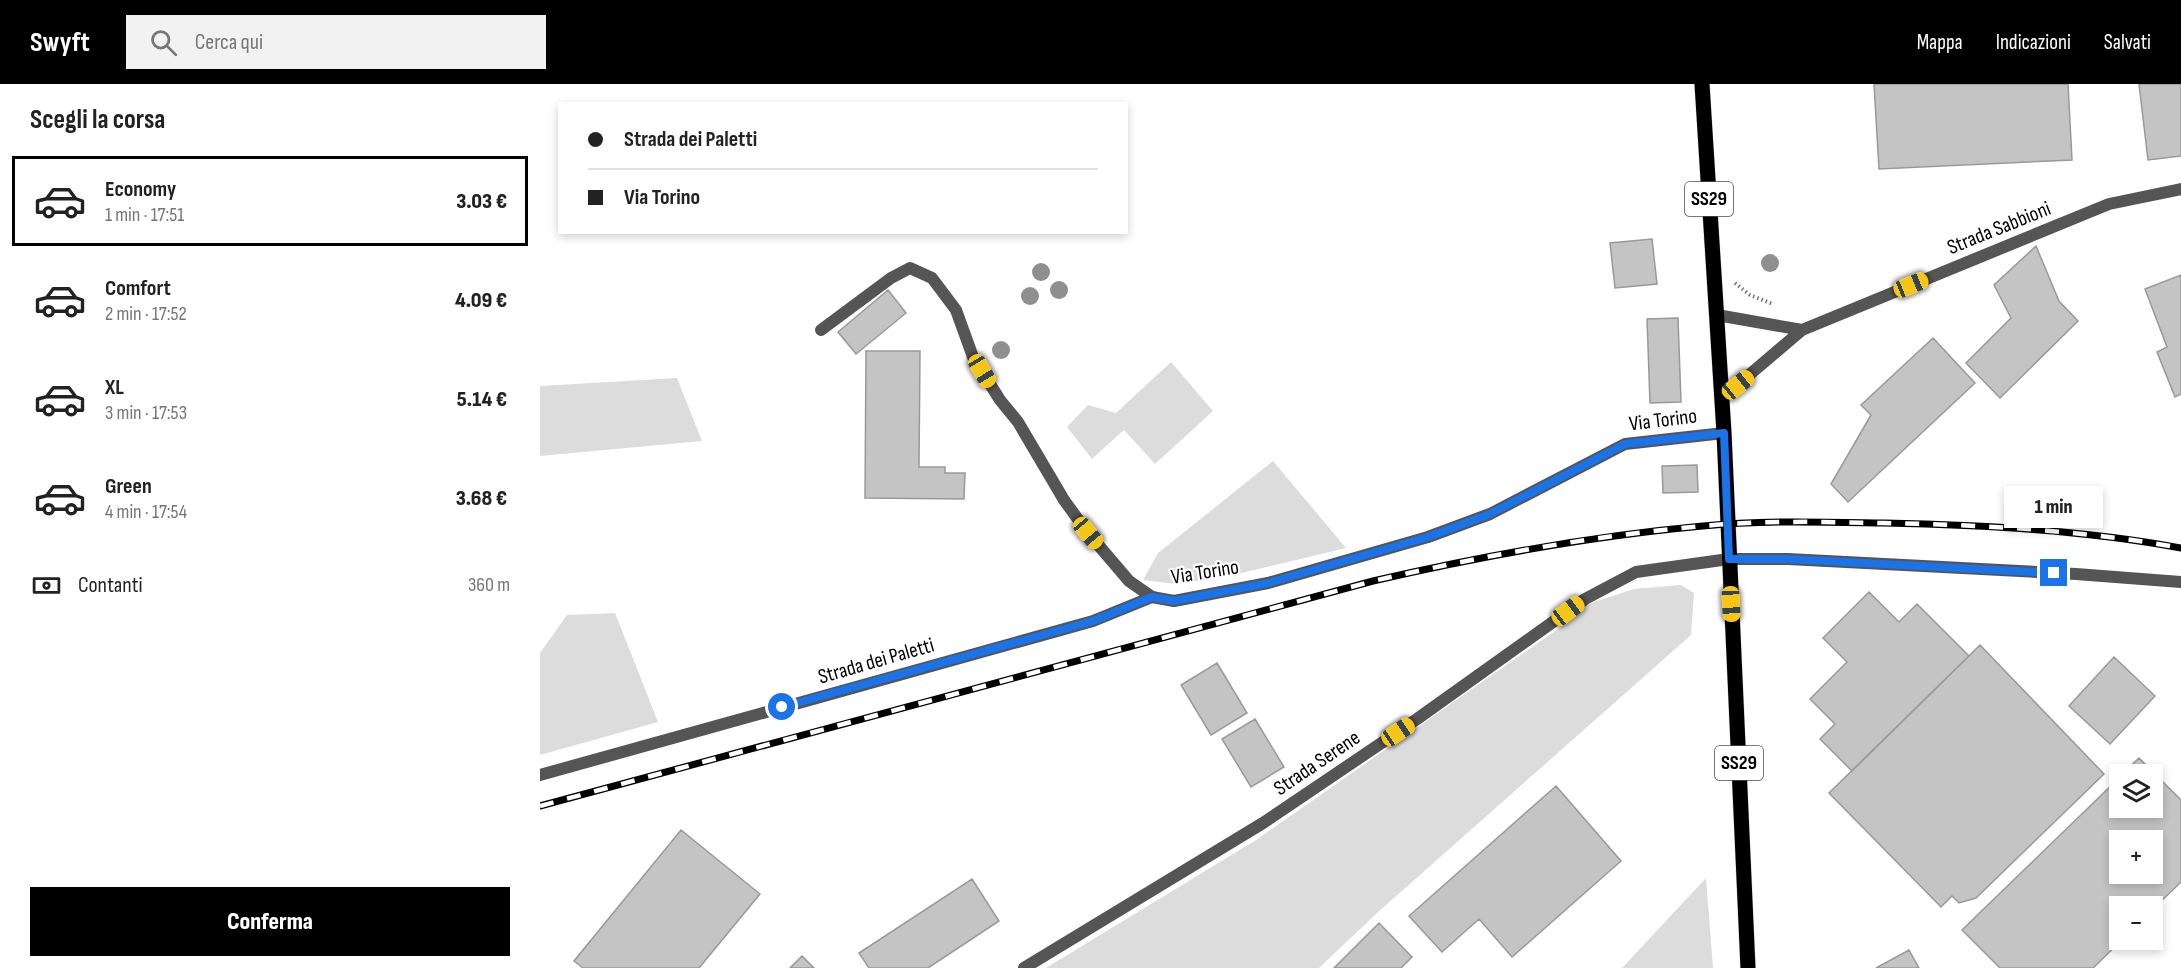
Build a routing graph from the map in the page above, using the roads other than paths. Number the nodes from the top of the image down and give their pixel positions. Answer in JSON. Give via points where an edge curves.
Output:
{"nodes":[{"id":1,"x":1702,"y":84,"type":"edge"},
{"id":2,"x":2181,"y":189,"type":"edge"},
{"id":3,"x":1717,"y":315,"type":"junction"},
{"id":4,"x":821,"y":330,"type":"dead end"},
{"id":5,"x":1802,"y":330,"type":"junction"},
{"id":6,"x":1722,"y":398,"type":"junction"},
{"id":7,"x":1724,"y":433,"type":"junction"},
{"id":8,"x":1729,"y":559,"type":"junction"},
{"id":9,"x":2181,"y":582,"type":"edge"},
{"id":10,"x":1152,"y":597,"type":"junction"},
{"id":11,"x":540,"y":775,"type":"edge"},
{"id":12,"x":1024,"y":968,"type":"edge"},
{"id":13,"x":1748,"y":968,"type":"edge"}],
"edges":[{"from":1,"to":3,"type":"main road","name":"Via Torino","number":"SS29"},
{"from":2,"to":5,"type":"street","name":"Strada Sabbioni","via":[[2109,204]]},
{"from":3,"to":5,"type":"street"},
{"from":3,"to":6,"type":"main road","name":"Via Torino","number":"SS29"},
{"from":4,"to":10,"type":"street","name":"Via Torino","via":[[910,268],[932,278],[956,310],[974,357],[1064,500],[1129,581]]},
{"from":5,"to":6,"type":"street","name":"Strada Sabbioni"},
{"from":6,"to":7,"type":"main road","name":"Via Torino","number":"SS29"},
{"from":7,"to":8,"type":"main road","name":"Via Torino","number":"SS29"},
{"from":7,"to":10,"type":"street","name":"Via Torino","via":[[1625,444],[1490,514],[1428,537],[1268,583],[1174,601]]},
{"from":8,"to":9,"type":"street"},
{"from":8,"to":12,"type":"street","name":"Strada Serene","via":[[1636,572],[1585,599],[1263,823]]},
{"from":8,"to":13,"type":"main road","name":"Via Torino","number":"SS29"},
{"from":10,"to":11,"type":"street","name":"Strada dei Paletti","via":[[1093,621]]}]}
